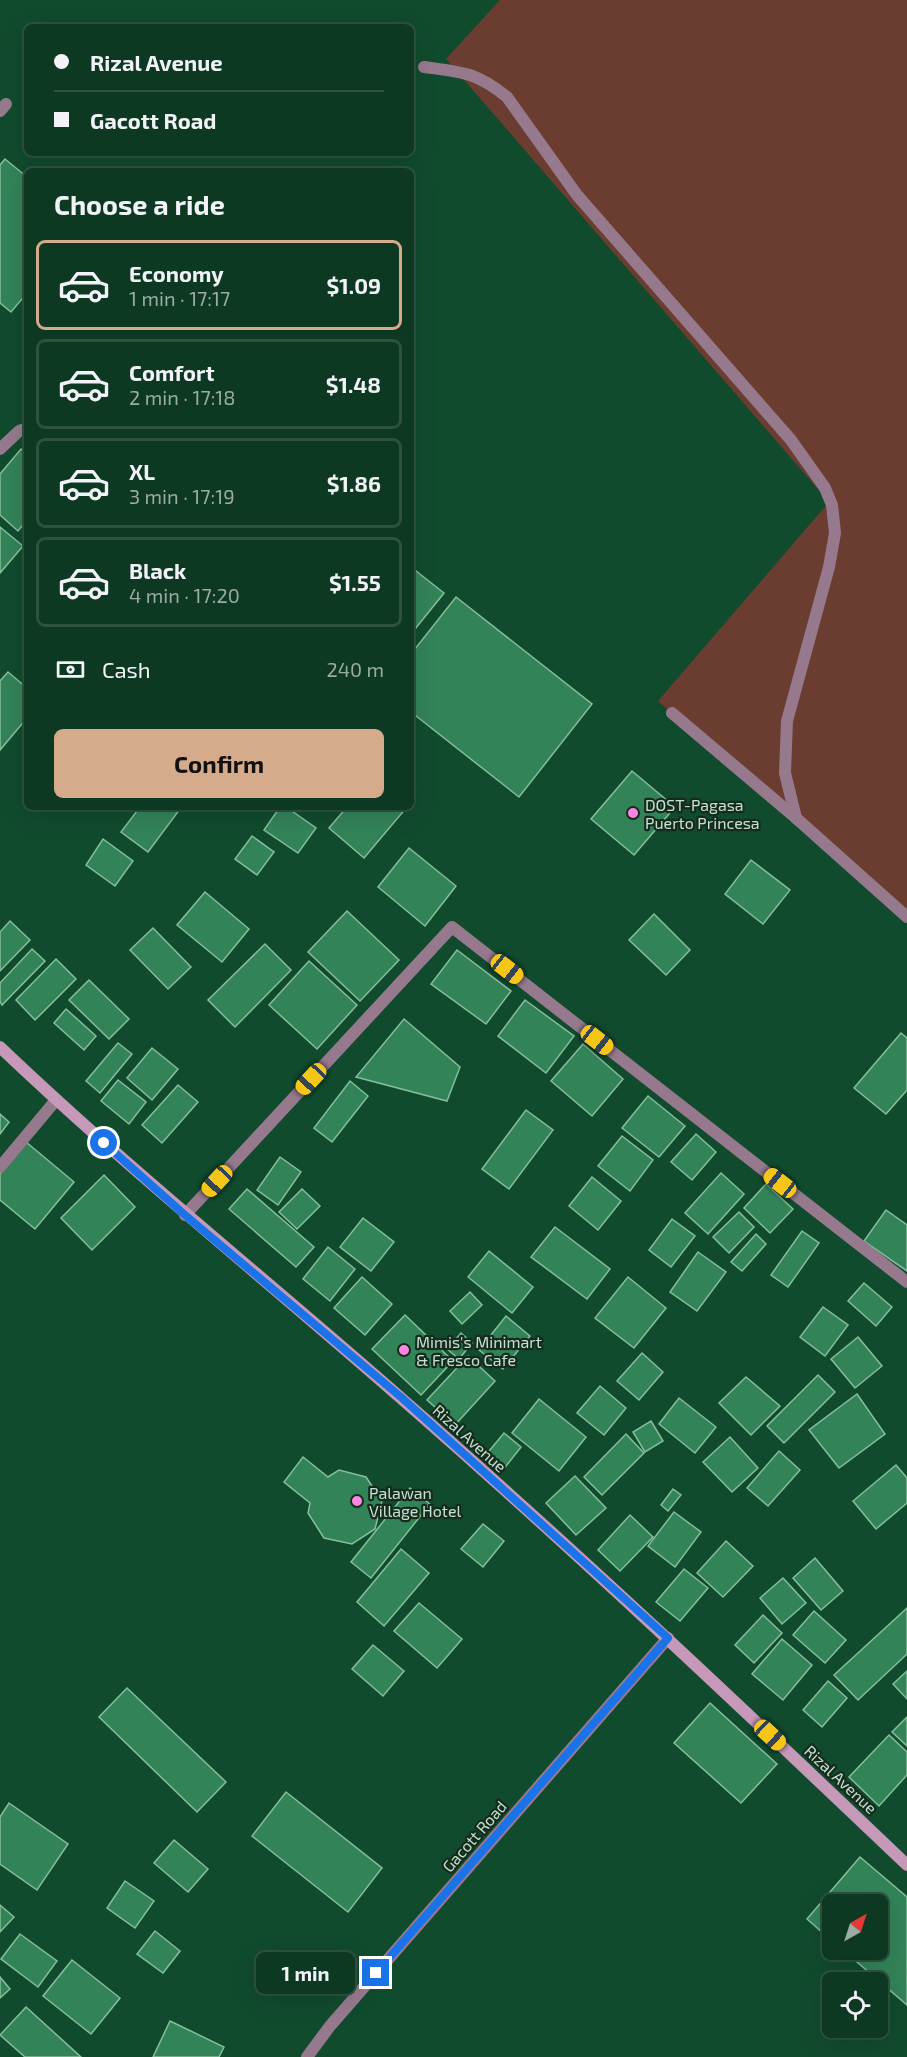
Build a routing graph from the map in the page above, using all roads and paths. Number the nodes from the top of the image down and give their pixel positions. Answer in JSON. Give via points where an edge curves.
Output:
{"nodes":[{"id":1,"x":424,"y":67,"type":"dead end"},
{"id":2,"x":24,"y":429,"type":"edge"},
{"id":3,"x":0,"y":449,"type":"edge"},
{"id":4,"x":672,"y":713,"type":"dead end"},
{"id":5,"x":796,"y":818,"type":"junction"},
{"id":6,"x":907,"y":917,"type":"edge"},
{"id":7,"x":0,"y":1047,"type":"edge"},
{"id":8,"x":56,"y":1100,"type":"junction"},
{"id":9,"x":0,"y":1167,"type":"edge"},
{"id":10,"x":185,"y":1215,"type":"junction"},
{"id":11,"x":907,"y":1282,"type":"edge"},
{"id":12,"x":668,"y":1638,"type":"junction"},
{"id":13,"x":907,"y":1865,"type":"edge"},
{"id":14,"x":308,"y":2057,"type":"edge"}],
"edges":[{"from":1,"to":5,"type":"street","via":[[468,73],[507,97],[577,195],[790,440],[825,488],[832,505],[835,533],[787,721],[785,774]]},
{"from":2,"to":3,"type":"street"},
{"from":4,"to":5,"type":"street"},
{"from":5,"to":6,"type":"street"},
{"from":7,"to":8,"type":"street","name":"Rizal Avenue"},
{"from":8,"to":9,"type":"street"},
{"from":8,"to":10,"type":"street","name":"Rizal Avenue"},
{"from":10,"to":11,"type":"street","via":[[452,927]]},
{"from":10,"to":12,"type":"street","name":"Rizal Avenue","via":[[402,1398]]},
{"from":12,"to":13,"type":"street","name":"Rizal Avenue"},
{"from":12,"to":14,"type":"street","name":"Gacott Road","via":[[330,2026]]}]}
